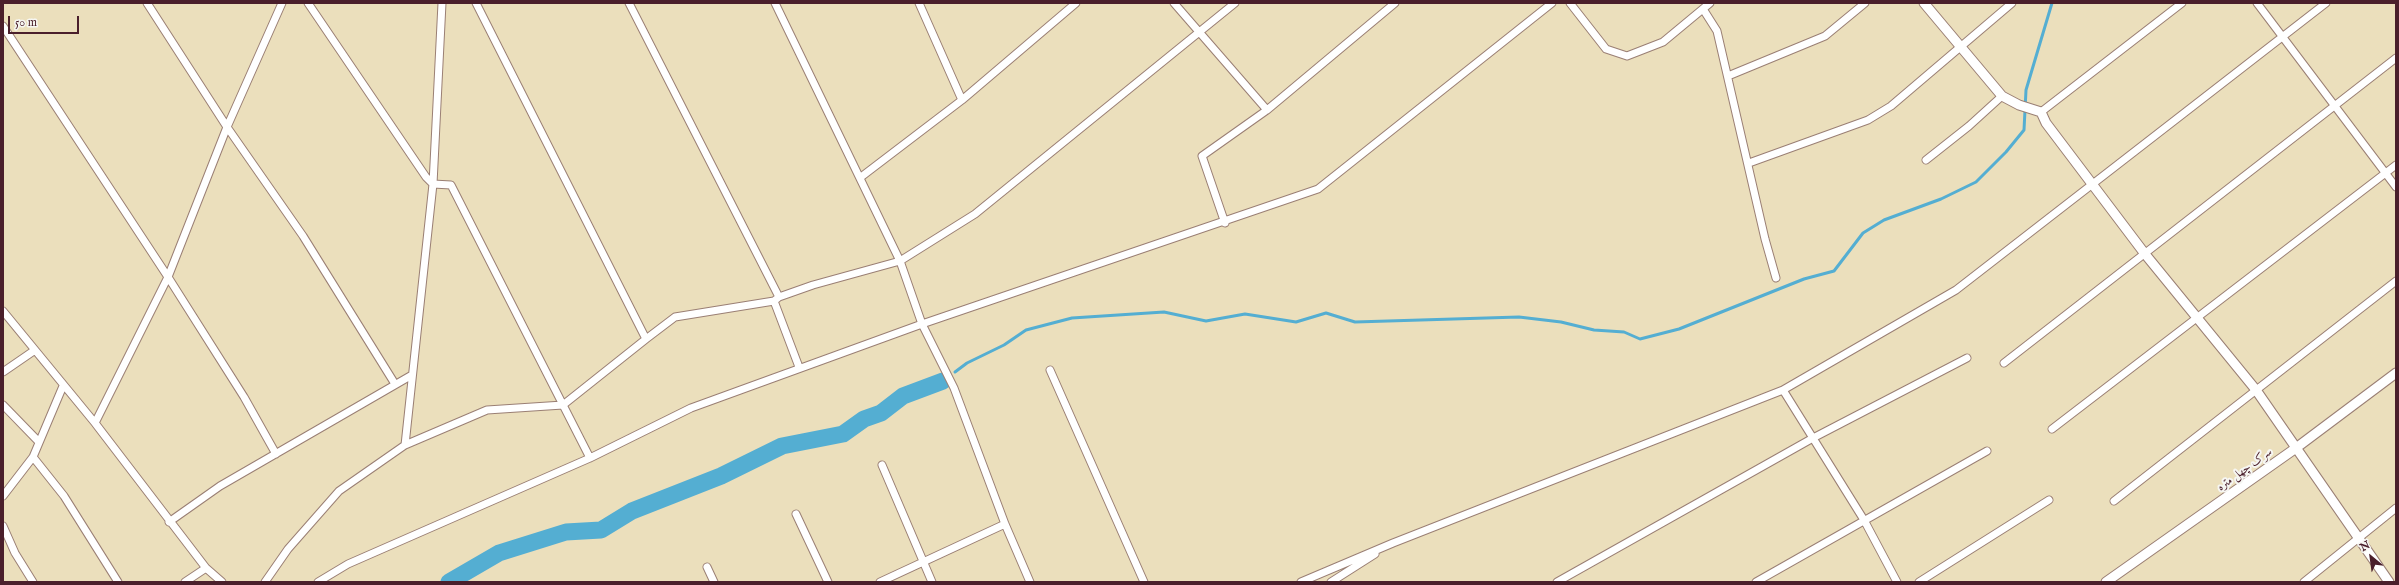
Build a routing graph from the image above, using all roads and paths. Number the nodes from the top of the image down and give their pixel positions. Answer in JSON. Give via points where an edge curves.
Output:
{"nodes":[{"id":1,"x":147,"y":3,"type":"edge"},
{"id":2,"x":282,"y":3,"type":"edge"},
{"id":3,"x":308,"y":3,"type":"edge"},
{"id":4,"x":442,"y":3,"type":"edge"},
{"id":5,"x":476,"y":3,"type":"edge"},
{"id":6,"x":629,"y":3,"type":"edge"},
{"id":7,"x":775,"y":3,"type":"edge"},
{"id":8,"x":919,"y":3,"type":"edge"},
{"id":9,"x":1076,"y":3,"type":"edge"},
{"id":10,"x":1174,"y":3,"type":"edge"},
{"id":11,"x":1235,"y":3,"type":"edge"},
{"id":12,"x":1395,"y":3,"type":"edge"},
{"id":13,"x":1552,"y":3,"type":"edge"},
{"id":14,"x":1570,"y":3,"type":"edge"},
{"id":15,"x":1710,"y":3,"type":"edge"},
{"id":16,"x":1865,"y":3,"type":"edge"},
{"id":17,"x":1924,"y":3,"type":"edge"},
{"id":18,"x":2012,"y":3,"type":"edge"},
{"id":19,"x":2182,"y":3,"type":"edge"},
{"id":20,"x":2257,"y":3,"type":"edge"},
{"id":21,"x":2326,"y":3,"type":"edge"},
{"id":22,"x":1703,"y":9,"type":"junction"},
{"id":23,"x":3,"y":26,"type":"edge"},
{"id":24,"x":1198,"y":32,"type":"junction"},
{"id":25,"x":2282,"y":37,"type":"junction"},
{"id":26,"x":1960,"y":46,"type":"junction"},
{"id":27,"x":2396,"y":58,"type":"edge"},
{"id":28,"x":1728,"y":76,"type":"junction"},
{"id":29,"x":2002,"y":96,"type":"junction"},
{"id":30,"x":962,"y":100,"type":"junction"},
{"id":31,"x":2335,"y":106,"type":"junction"},
{"id":32,"x":1267,"y":110,"type":"junction"},
{"id":33,"x":2041,"y":112,"type":"junction"},
{"id":34,"x":227,"y":127,"type":"junction"},
{"id":35,"x":1926,"y":160,"type":"dead end"},
{"id":36,"x":1749,"y":163,"type":"junction"},
{"id":37,"x":2396,"y":166,"type":"edge"},
{"id":38,"x":2386,"y":173,"type":"junction"},
{"id":39,"x":861,"y":177,"type":"junction"},
{"id":40,"x":433,"y":184,"type":"junction"},
{"id":41,"x":2094,"y":184,"type":"junction"},
{"id":42,"x":2396,"y":187,"type":"edge"},
{"id":43,"x":1225,"y":223,"type":"junction"},
{"id":44,"x":2145,"y":254,"type":"junction"},
{"id":45,"x":900,"y":261,"type":"junction"},
{"id":46,"x":168,"y":277,"type":"junction"},
{"id":47,"x":1776,"y":278,"type":"dead end"},
{"id":48,"x":2396,"y":281,"type":"edge"},
{"id":49,"x":777,"y":299,"type":"junction"},
{"id":50,"x":3,"y":310,"type":"edge"},
{"id":51,"x":2197,"y":319,"type":"junction"},
{"id":52,"x":922,"y":324,"type":"junction"},
{"id":53,"x":646,"y":339,"type":"junction"},
{"id":54,"x":35,"y":350,"type":"junction"},
{"id":55,"x":1966,"y":358,"type":"dead end"},
{"id":56,"x":2004,"y":363,"type":"dead end"},
{"id":57,"x":799,"y":367,"type":"junction"},
{"id":58,"x":1050,"y":370,"type":"dead end"},
{"id":59,"x":3,"y":372,"type":"edge"},
{"id":60,"x":2396,"y":373,"type":"edge"},
{"id":61,"x":412,"y":375,"type":"junction"},
{"id":62,"x":395,"y":384,"type":"junction"},
{"id":63,"x":63,"y":386,"type":"junction"},
{"id":64,"x":1783,"y":390,"type":"junction"},
{"id":65,"x":2256,"y":390,"type":"junction"},
{"id":66,"x":563,"y":405,"type":"junction"},
{"id":67,"x":3,"y":406,"type":"edge"},
{"id":68,"x":95,"y":423,"type":"junction"},
{"id":69,"x":2052,"y":429,"type":"dead end"},
{"id":70,"x":1812,"y":438,"type":"junction"},
{"id":71,"x":39,"y":442,"type":"junction"},
{"id":72,"x":405,"y":445,"type":"junction"},
{"id":73,"x":2296,"y":448,"type":"junction"},
{"id":74,"x":1987,"y":451,"type":"dead end"},
{"id":75,"x":276,"y":454,"type":"junction"},
{"id":76,"x":34,"y":457,"type":"junction"},
{"id":77,"x":590,"y":458,"type":"junction"},
{"id":78,"x":882,"y":465,"type":"dead end"},
{"id":79,"x":3,"y":496,"type":"edge"},
{"id":80,"x":2048,"y":500,"type":"dead end"},
{"id":81,"x":2114,"y":501,"type":"dead end"},
{"id":82,"x":2396,"y":508,"type":"edge"},
{"id":83,"x":796,"y":514,"type":"dead end"},
{"id":84,"x":1864,"y":520,"type":"junction"},
{"id":85,"x":169,"y":522,"type":"junction"},
{"id":86,"x":1005,"y":524,"type":"junction"},
{"id":87,"x":3,"y":526,"type":"edge"},
{"id":88,"x":2359,"y":537,"type":"junction"},
{"id":89,"x":1393,"y":543,"type":"junction"},
{"id":90,"x":923,"y":561,"type":"junction"},
{"id":91,"x":707,"y":567,"type":"dead end"},
{"id":92,"x":206,"y":568,"type":"junction"},
{"id":93,"x":33,"y":582,"type":"edge"},
{"id":94,"x":118,"y":582,"type":"edge"},
{"id":95,"x":185,"y":582,"type":"edge"},
{"id":96,"x":222,"y":582,"type":"edge"},
{"id":97,"x":265,"y":582,"type":"edge"},
{"id":98,"x":318,"y":582,"type":"edge"},
{"id":99,"x":714,"y":582,"type":"edge"},
{"id":100,"x":828,"y":582,"type":"edge"},
{"id":101,"x":880,"y":582,"type":"edge"},
{"id":102,"x":932,"y":582,"type":"edge"},
{"id":103,"x":1030,"y":582,"type":"edge"},
{"id":104,"x":1144,"y":582,"type":"edge"},
{"id":105,"x":1301,"y":582,"type":"edge"},
{"id":106,"x":1331,"y":582,"type":"edge"},
{"id":107,"x":1557,"y":582,"type":"edge"},
{"id":108,"x":1756,"y":582,"type":"edge"},
{"id":109,"x":1897,"y":582,"type":"edge"},
{"id":110,"x":1919,"y":582,"type":"edge"},
{"id":111,"x":2106,"y":582,"type":"edge"},
{"id":112,"x":2304,"y":582,"type":"edge"},
{"id":113,"x":2389,"y":582,"type":"edge"}],
"edges":[{"from":1,"to":34,"type":"street"},
{"from":2,"to":34,"type":"street"},
{"from":3,"to":40,"type":"street"},
{"from":4,"to":40,"type":"street"},
{"from":5,"to":53,"type":"street"},
{"from":6,"to":49,"type":"street"},
{"from":7,"to":39,"type":"street"},
{"from":8,"to":30,"type":"street"},
{"from":9,"to":30,"type":"street"},
{"from":10,"to":24,"type":"street"},
{"from":11,"to":24,"type":"street"},
{"from":12,"to":32,"type":"street"},
{"from":13,"to":43,"type":"street","via":[[1318,189]]},
{"from":14,"to":22,"type":"street","via":[[1606,48],[1628,56],[1663,42]]},
{"from":15,"to":22,"type":"street"},
{"from":16,"to":28,"type":"street","via":[[1825,36]]},
{"from":17,"to":26,"type":"street"},
{"from":18,"to":26,"type":"street"},
{"from":19,"to":33,"type":"street"},
{"from":20,"to":25,"type":"street"},
{"from":21,"to":25,"type":"street"},
{"from":22,"to":28,"type":"street","via":[[1717,31]]},
{"from":23,"to":46,"type":"street"},
{"from":24,"to":32,"type":"street"},
{"from":24,"to":45,"type":"street","via":[[975,214]]},
{"from":25,"to":31,"type":"street"},
{"from":25,"to":41,"type":"street"},
{"from":26,"to":29,"type":"street"},
{"from":26,"to":36,"type":"street","via":[[1891,106],[1868,120]]},
{"from":27,"to":31,"type":"street"},
{"from":28,"to":36,"type":"street"},
{"from":29,"to":33,"type":"street","via":[[2030,110]]},
{"from":29,"to":35,"type":"street"},
{"from":30,"to":39,"type":"street"},
{"from":31,"to":38,"type":"street"},
{"from":31,"to":44,"type":"street"},
{"from":32,"to":43,"type":"street","via":[[1202,156]]},
{"from":33,"to":41,"type":"street","via":[[2046,123]]},
{"from":34,"to":46,"type":"street"},
{"from":34,"to":62,"type":"street","via":[[303,236]]},
{"from":36,"to":47,"type":"street","via":[[1765,240]]},
{"from":37,"to":38,"type":"street"},
{"from":38,"to":42,"type":"street"},
{"from":38,"to":51,"type":"street"},
{"from":39,"to":45,"type":"street"},
{"from":40,"to":61,"type":"street"},
{"from":40,"to":66,"type":"street","via":[[451,185]]},
{"from":41,"to":44,"type":"street"},
{"from":41,"to":64,"type":"street","via":[[1956,290]]},
{"from":43,"to":52,"type":"street"},
{"from":44,"to":51,"type":"street"},
{"from":44,"to":56,"type":"street"},
{"from":45,"to":49,"type":"street","via":[[813,285]]},
{"from":45,"to":52,"type":"street"},
{"from":46,"to":68,"type":"street"},
{"from":46,"to":75,"type":"street","via":[[244,397]]},
{"from":48,"to":65,"type":"street"},
{"from":49,"to":53,"type":"street","via":[[675,317]]},
{"from":49,"to":57,"type":"street"},
{"from":50,"to":54,"type":"street"},
{"from":51,"to":65,"type":"street"},
{"from":51,"to":69,"type":"street"},
{"from":52,"to":57,"type":"street"},
{"from":52,"to":86,"type":"street","via":[[954,388]]},
{"from":53,"to":66,"type":"street"},
{"from":54,"to":59,"type":"street"},
{"from":54,"to":63,"type":"street"},
{"from":55,"to":70,"type":"street"},
{"from":57,"to":77,"type":"street","via":[[691,408]]},
{"from":58,"to":104,"type":"street"},
{"from":60,"to":73,"type":"street","name":"سرک چهل متره"},
{"from":61,"to":62,"type":"street"},
{"from":61,"to":72,"type":"street"},
{"from":62,"to":75,"type":"street"},
{"from":63,"to":68,"type":"street"},
{"from":63,"to":71,"type":"street"},
{"from":64,"to":70,"type":"street"},
{"from":64,"to":89,"type":"street"},
{"from":65,"to":73,"type":"street"},
{"from":65,"to":81,"type":"street"},
{"from":66,"to":72,"type":"street","via":[[487,410]]},
{"from":66,"to":77,"type":"street"},
{"from":67,"to":71,"type":"street"},
{"from":68,"to":85,"type":"street"},
{"from":70,"to":84,"type":"street"},
{"from":70,"to":107,"type":"street"},
{"from":71,"to":76,"type":"street"},
{"from":72,"to":97,"type":"street","via":[[339,491],[288,549]]},
{"from":73,"to":88,"type":"street"},
{"from":73,"to":111,"type":"street","name":"سرک چهل متره"},
{"from":74,"to":84,"type":"street"},
{"from":75,"to":85,"type":"street","via":[[220,486]]},
{"from":76,"to":79,"type":"street"},
{"from":76,"to":94,"type":"street","via":[[64,496]]},
{"from":77,"to":98,"type":"street","via":[[348,564]]},
{"from":78,"to":90,"type":"street"},
{"from":80,"to":110,"type":"street"},
{"from":82,"to":88,"type":"street"},
{"from":83,"to":100,"type":"street"},
{"from":84,"to":108,"type":"street"},
{"from":84,"to":109,"type":"street"},
{"from":85,"to":92,"type":"street"},
{"from":86,"to":90,"type":"street"},
{"from":86,"to":103,"type":"street"},
{"from":87,"to":93,"type":"street","via":[[15,553]]},
{"from":88,"to":112,"type":"street"},
{"from":88,"to":113,"type":"street"},
{"from":89,"to":105,"type":"street"},
{"from":89,"to":106,"type":"street"},
{"from":90,"to":101,"type":"street"},
{"from":90,"to":102,"type":"street"},
{"from":91,"to":99,"type":"street"},
{"from":92,"to":95,"type":"street"},
{"from":92,"to":96,"type":"street"}]}
